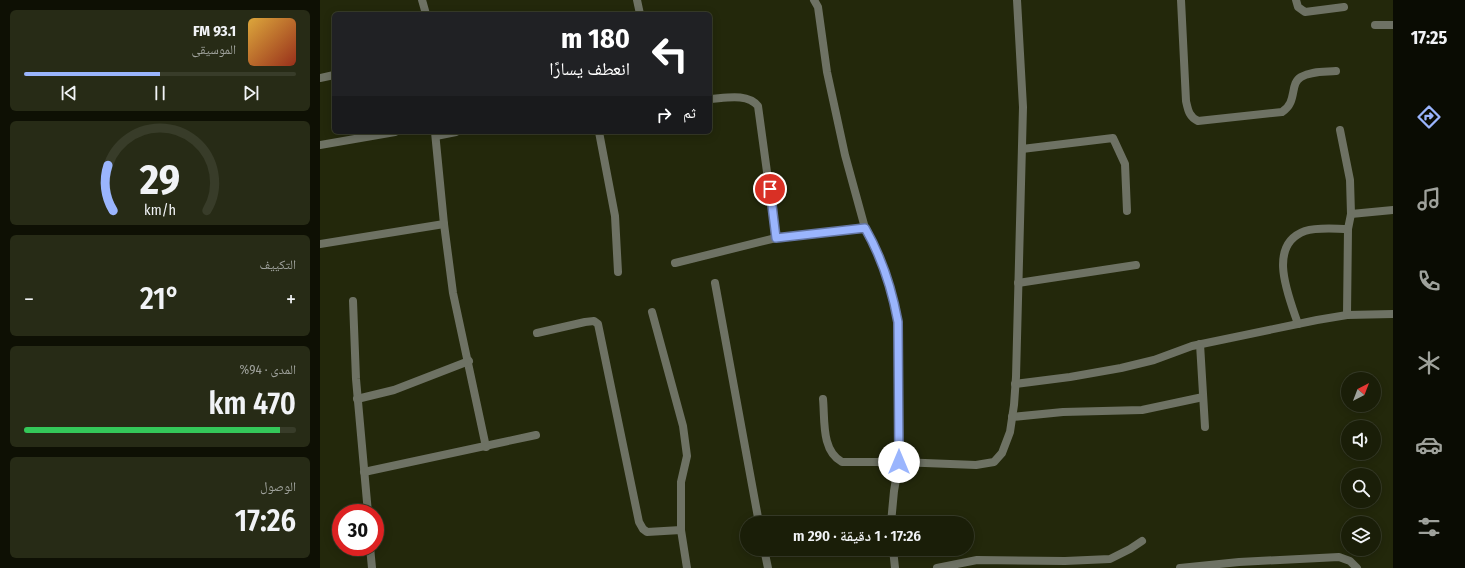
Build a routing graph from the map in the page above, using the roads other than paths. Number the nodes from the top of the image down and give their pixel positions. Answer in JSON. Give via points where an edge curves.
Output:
{"nodes":[{"id":1,"x":422,"y":0,"type":"edge"},
{"id":2,"x":637,"y":0,"type":"edge"},
{"id":3,"x":814,"y":0,"type":"edge"},
{"id":4,"x":1017,"y":0,"type":"edge"},
{"id":5,"x":1182,"y":0,"type":"edge"},
{"id":6,"x":1296,"y":0,"type":"edge"},
{"id":7,"x":1344,"y":7,"type":"dead end"},
{"id":8,"x":425,"y":12,"type":"edge"},
{"id":9,"x":640,"y":12,"type":"edge"},
{"id":10,"x":1376,"y":25,"type":"dead end"},
{"id":11,"x":1393,"y":25,"type":"edge"},
{"id":12,"x":1336,"y":71,"type":"dead end"},
{"id":13,"x":332,"y":75,"type":"edge"},
{"id":14,"x":320,"y":78,"type":"edge"},
{"id":15,"x":712,"y":99,"type":"edge"},
{"id":16,"x":1340,"y":130,"type":"dead end"},
{"id":17,"x":383,"y":134,"type":"edge"},
{"id":18,"x":435,"y":134,"type":"edge"},
{"id":19,"x":599,"y":134,"type":"edge"},
{"id":20,"x":320,"y":145,"type":"edge"},
{"id":21,"x":1022,"y":149,"type":"junction"},
{"id":22,"x":1127,"y":210,"type":"dead end"},
{"id":23,"x":1393,"y":210,"type":"edge"},
{"id":24,"x":1351,"y":214,"type":"junction"},
{"id":25,"x":444,"y":224,"type":"junction"},
{"id":26,"x":865,"y":228,"type":"junction"},
{"id":27,"x":1348,"y":229,"type":"junction"},
{"id":28,"x":776,"y":238,"type":"junction"},
{"id":29,"x":320,"y":244,"type":"edge"},
{"id":30,"x":675,"y":263,"type":"dead end"},
{"id":31,"x":1136,"y":265,"type":"dead end"},
{"id":32,"x":618,"y":272,"type":"dead end"},
{"id":33,"x":715,"y":283,"type":"dead end"},
{"id":34,"x":1018,"y":283,"type":"junction"},
{"id":35,"x":353,"y":301,"type":"dead end"},
{"id":36,"x":652,"y":312,"type":"dead end"},
{"id":37,"x":1393,"y":314,"type":"edge"},
{"id":38,"x":1347,"y":315,"type":"junction"},
{"id":39,"x":1298,"y":324,"type":"junction"},
{"id":40,"x":537,"y":333,"type":"dead end"},
{"id":41,"x":1200,"y":344,"type":"junction"},
{"id":42,"x":469,"y":361,"type":"junction"},
{"id":43,"x":1015,"y":384,"type":"junction"},
{"id":44,"x":1202,"y":396,"type":"junction"},
{"id":45,"x":357,"y":399,"type":"junction"},
{"id":46,"x":823,"y":399,"type":"dead end"},
{"id":47,"x":1012,"y":417,"type":"junction"},
{"id":48,"x":1205,"y":427,"type":"dead end"},
{"id":49,"x":536,"y":435,"type":"dead end"},
{"id":50,"x":486,"y":446,"type":"junction"},
{"id":51,"x":899,"y":462,"type":"junction"},
{"id":52,"x":364,"y":472,"type":"junction"},
{"id":53,"x":367,"y":504,"type":"edge"},
{"id":54,"x":758,"y":516,"type":"edge"},
{"id":55,"x":892,"y":516,"type":"edge"},
{"id":56,"x":681,"y":530,"type":"junction"},
{"id":57,"x":1142,"y":541,"type":"dead end"},
{"id":58,"x":371,"y":556,"type":"edge"},
{"id":59,"x":765,"y":556,"type":"edge"},
{"id":60,"x":894,"y":556,"type":"edge"},
{"id":61,"x":372,"y":568,"type":"edge"},
{"id":62,"x":687,"y":568,"type":"edge"},
{"id":63,"x":768,"y":568,"type":"edge"},
{"id":64,"x":895,"y":568,"type":"edge"},
{"id":65,"x":937,"y":568,"type":"edge"},
{"id":66,"x":1180,"y":568,"type":"edge"},
{"id":67,"x":1357,"y":568,"type":"edge"}],
"edges":[{"from":1,"to":8,"type":"street"},
{"from":2,"to":9,"type":"street"},
{"from":3,"to":26,"type":"street","via":[[818,8],[827,72],[843,148]]},
{"from":4,"to":21,"type":"street","via":[[1023,107]]},
{"from":5,"to":12,"type":"street","via":[[1186,101],[1193,119],[1198,121],[1282,112],[1291,104],[1299,78],[1310,73]]},
{"from":6,"to":7,"type":"street","via":[[1298,7],[1305,12]]},
{"from":10,"to":11,"type":"street"},
{"from":13,"to":14,"type":"street"},
{"from":15,"to":28,"type":"street","via":[[744,98],[753,100],[758,106]]},
{"from":16,"to":24,"type":"street","via":[[1350,180]]},
{"from":17,"to":20,"type":"street"},
{"from":18,"to":25,"type":"street"},
{"from":19,"to":32,"type":"street","via":[[615,216]]},
{"from":21,"to":22,"type":"street","via":[[1113,138],[1124,164]]},
{"from":21,"to":34,"type":"street"},
{"from":23,"to":24,"type":"street"},
{"from":24,"to":27,"type":"street"},
{"from":25,"to":29,"type":"street"},
{"from":25,"to":42,"type":"street","via":[[454,293]]},
{"from":26,"to":28,"type":"street"},
{"from":26,"to":51,"type":"street","via":[[884,271],[895,303],[898,322]]},
{"from":27,"to":38,"type":"street"},
{"from":27,"to":39,"type":"street","via":[[1307,231],[1296,236],[1288,245],[1282,263],[1284,282]]},
{"from":28,"to":30,"type":"street"},
{"from":31,"to":34,"type":"street"},
{"from":33,"to":54,"type":"street"},
{"from":34,"to":43,"type":"street"},
{"from":35,"to":45,"type":"street"},
{"from":36,"to":56,"type":"street","via":[[683,426],[687,456],[681,482]]},
{"from":37,"to":38,"type":"street"},
{"from":38,"to":39,"type":"street"},
{"from":39,"to":41,"type":"street"},
{"from":40,"to":56,"type":"street","via":[[585,322],[594,321],[598,324],[639,522],[648,532]]},
{"from":41,"to":43,"type":"street","via":[[1121,368],[1070,378]]},
{"from":41,"to":44,"type":"street"},
{"from":42,"to":45,"type":"street","via":[[394,390]]},
{"from":42,"to":50,"type":"street"},
{"from":43,"to":47,"type":"street"},
{"from":44,"to":47,"type":"street","via":[[1142,410],[1064,412]]},
{"from":44,"to":48,"type":"street"},
{"from":45,"to":52,"type":"street"},
{"from":46,"to":51,"type":"street","via":[[826,441],[837,460]]},
{"from":47,"to":51,"type":"street","via":[[1006,446],[994,462],[976,465]]},
{"from":49,"to":50,"type":"street"},
{"from":50,"to":52,"type":"street"},
{"from":51,"to":55,"type":"street"},
{"from":52,"to":53,"type":"street"},
{"from":56,"to":62,"type":"street"},
{"from":57,"to":65,"type":"street","via":[[1110,559],[1065,562],[977,560]]},
{"from":58,"to":61,"type":"street"},
{"from":59,"to":63,"type":"street"},
{"from":60,"to":64,"type":"street"},
{"from":66,"to":67,"type":"street","via":[[1339,557],[1350,561]]}]}
